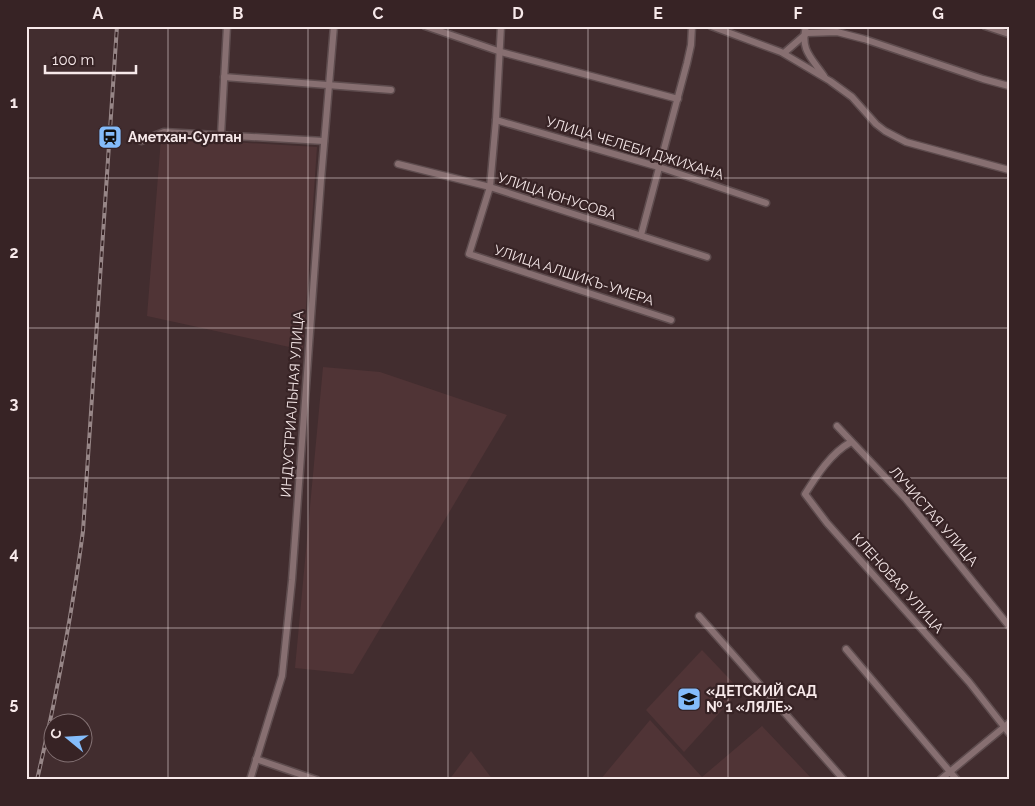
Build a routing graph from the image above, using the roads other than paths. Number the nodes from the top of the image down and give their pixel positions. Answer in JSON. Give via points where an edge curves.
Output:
{"nodes":[{"id":1,"x":227,"y":26,"type":"edge"},
{"id":2,"x":334,"y":26,"type":"edge"},
{"id":3,"x":425,"y":26,"type":"edge"},
{"id":4,"x":501,"y":26,"type":"edge"},
{"id":5,"x":692,"y":26,"type":"edge"},
{"id":6,"x":711,"y":26,"type":"edge"},
{"id":7,"x":806,"y":26,"type":"edge"},
{"id":8,"x":985,"y":26,"type":"edge"},
{"id":9,"x":731,"y":29,"type":"edge"},
{"id":10,"x":1009,"y":34,"type":"edge"},
{"id":11,"x":804,"y":36,"type":"junction"},
{"id":12,"x":500,"y":52,"type":"junction"},
{"id":13,"x":784,"y":53,"type":"junction"},
{"id":14,"x":224,"y":77,"type":"junction"},
{"id":15,"x":825,"y":78,"type":"junction"},
{"id":16,"x":329,"y":85,"type":"junction"},
{"id":17,"x":1009,"y":86,"type":"edge"},
{"id":18,"x":391,"y":90,"type":"dead end"},
{"id":19,"x":678,"y":99,"type":"junction"},
{"id":20,"x":496,"y":120,"type":"junction"},
{"id":21,"x":221,"y":135,"type":"junction"},
{"id":22,"x":141,"y":141,"type":"dead end"},
{"id":23,"x":324,"y":141,"type":"junction"},
{"id":24,"x":398,"y":164,"type":"dead end"},
{"id":25,"x":659,"y":167,"type":"junction"},
{"id":26,"x":1009,"y":170,"type":"edge"},
{"id":27,"x":490,"y":187,"type":"junction"},
{"id":28,"x":766,"y":203,"type":"dead end"},
{"id":29,"x":641,"y":235,"type":"junction"},
{"id":30,"x":707,"y":256,"type":"dead end"},
{"id":31,"x":671,"y":320,"type":"dead end"},
{"id":32,"x":837,"y":426,"type":"dead end"},
{"id":33,"x":851,"y":442,"type":"junction"},
{"id":34,"x":699,"y":616,"type":"dead end"},
{"id":35,"x":1009,"y":626,"type":"edge"},
{"id":36,"x":846,"y":649,"type":"dead end"},
{"id":37,"x":1006,"y":725,"type":"edge"},
{"id":38,"x":1009,"y":733,"type":"edge"},
{"id":39,"x":256,"y":759,"type":"junction"},
{"id":40,"x":950,"y":771,"type":"junction"},
{"id":41,"x":250,"y":780,"type":"edge"},
{"id":42,"x":317,"y":780,"type":"edge"},
{"id":43,"x":844,"y":780,"type":"edge"},
{"id":44,"x":940,"y":780,"type":"edge"},
{"id":45,"x":957,"y":780,"type":"edge"}],
"edges":[{"from":1,"to":14,"type":"street"},
{"from":2,"to":16,"type":"street","name":"ИНДУСТРИАЛЬНАЯ УЛИЦА"},
{"from":3,"to":12,"type":"street"},
{"from":4,"to":12,"type":"street"},
{"from":5,"to":19,"type":"street","via":[[691,45]]},
{"from":6,"to":9,"type":"street"},
{"from":7,"to":11,"type":"street"},
{"from":8,"to":10,"type":"street"},
{"from":9,"to":13,"type":"street"},
{"from":11,"to":13,"type":"street"},
{"from":11,"to":15,"type":"street","via":[[804,48]]},
{"from":11,"to":17,"type":"street","via":[[807,33],[837,32]]},
{"from":12,"to":19,"type":"street"},
{"from":12,"to":20,"type":"street"},
{"from":13,"to":15,"type":"street"},
{"from":14,"to":16,"type":"street"},
{"from":14,"to":21,"type":"street"},
{"from":15,"to":26,"type":"street","via":[[852,97],[876,124],[894,137]]},
{"from":16,"to":18,"type":"street"},
{"from":16,"to":23,"type":"street","name":"ИНДУСТРИАЛЬНАЯ УЛИЦА"},
{"from":19,"to":25,"type":"street"},
{"from":20,"to":25,"type":"street","name":"УЛИЦА ЧЕЛЕБИ ДЖИХАНА"},
{"from":20,"to":27,"type":"street"},
{"from":21,"to":22,"type":"street","via":[[164,132]]},
{"from":21,"to":23,"type":"street"},
{"from":23,"to":39,"type":"street","name":"ИНДУСТРИАЛЬНАЯ УЛИЦА","via":[[282,676]]},
{"from":24,"to":27,"type":"street","name":"УЛИЦА ЮНУСОВА"},
{"from":25,"to":28,"type":"street","name":"УЛИЦА ЧЕЛЕБИ ДЖИХАНА"},
{"from":25,"to":29,"type":"street"},
{"from":27,"to":29,"type":"street","name":"УЛИЦА ЮНУСОВА"},
{"from":27,"to":31,"type":"street","name":"УЛИЦА АЛШИКЪ-УМЕРА","via":[[469,254]]},
{"from":29,"to":30,"type":"street","name":"УЛИЦА ЮНУСОВА"},
{"from":32,"to":33,"type":"street","name":"ЛУЧИСТАЯ УЛИЦА"},
{"from":33,"to":35,"type":"street","name":"ЛУЧИСТАЯ УЛИЦА","via":[[906,499]]},
{"from":33,"to":37,"type":"street","name":"КЛЕНОВАЯ УЛИЦА","via":[[840,448],[805,494]]},
{"from":34,"to":43,"type":"street"},
{"from":36,"to":40,"type":"street"},
{"from":37,"to":38,"type":"street","name":"КЛЕНОВАЯ УЛИЦА"},
{"from":37,"to":40,"type":"street"},
{"from":39,"to":41,"type":"street","name":"ИНДУСТРИАЛЬНАЯ УЛИЦА"},
{"from":39,"to":42,"type":"street"},
{"from":40,"to":44,"type":"street"},
{"from":40,"to":45,"type":"street"}]}
